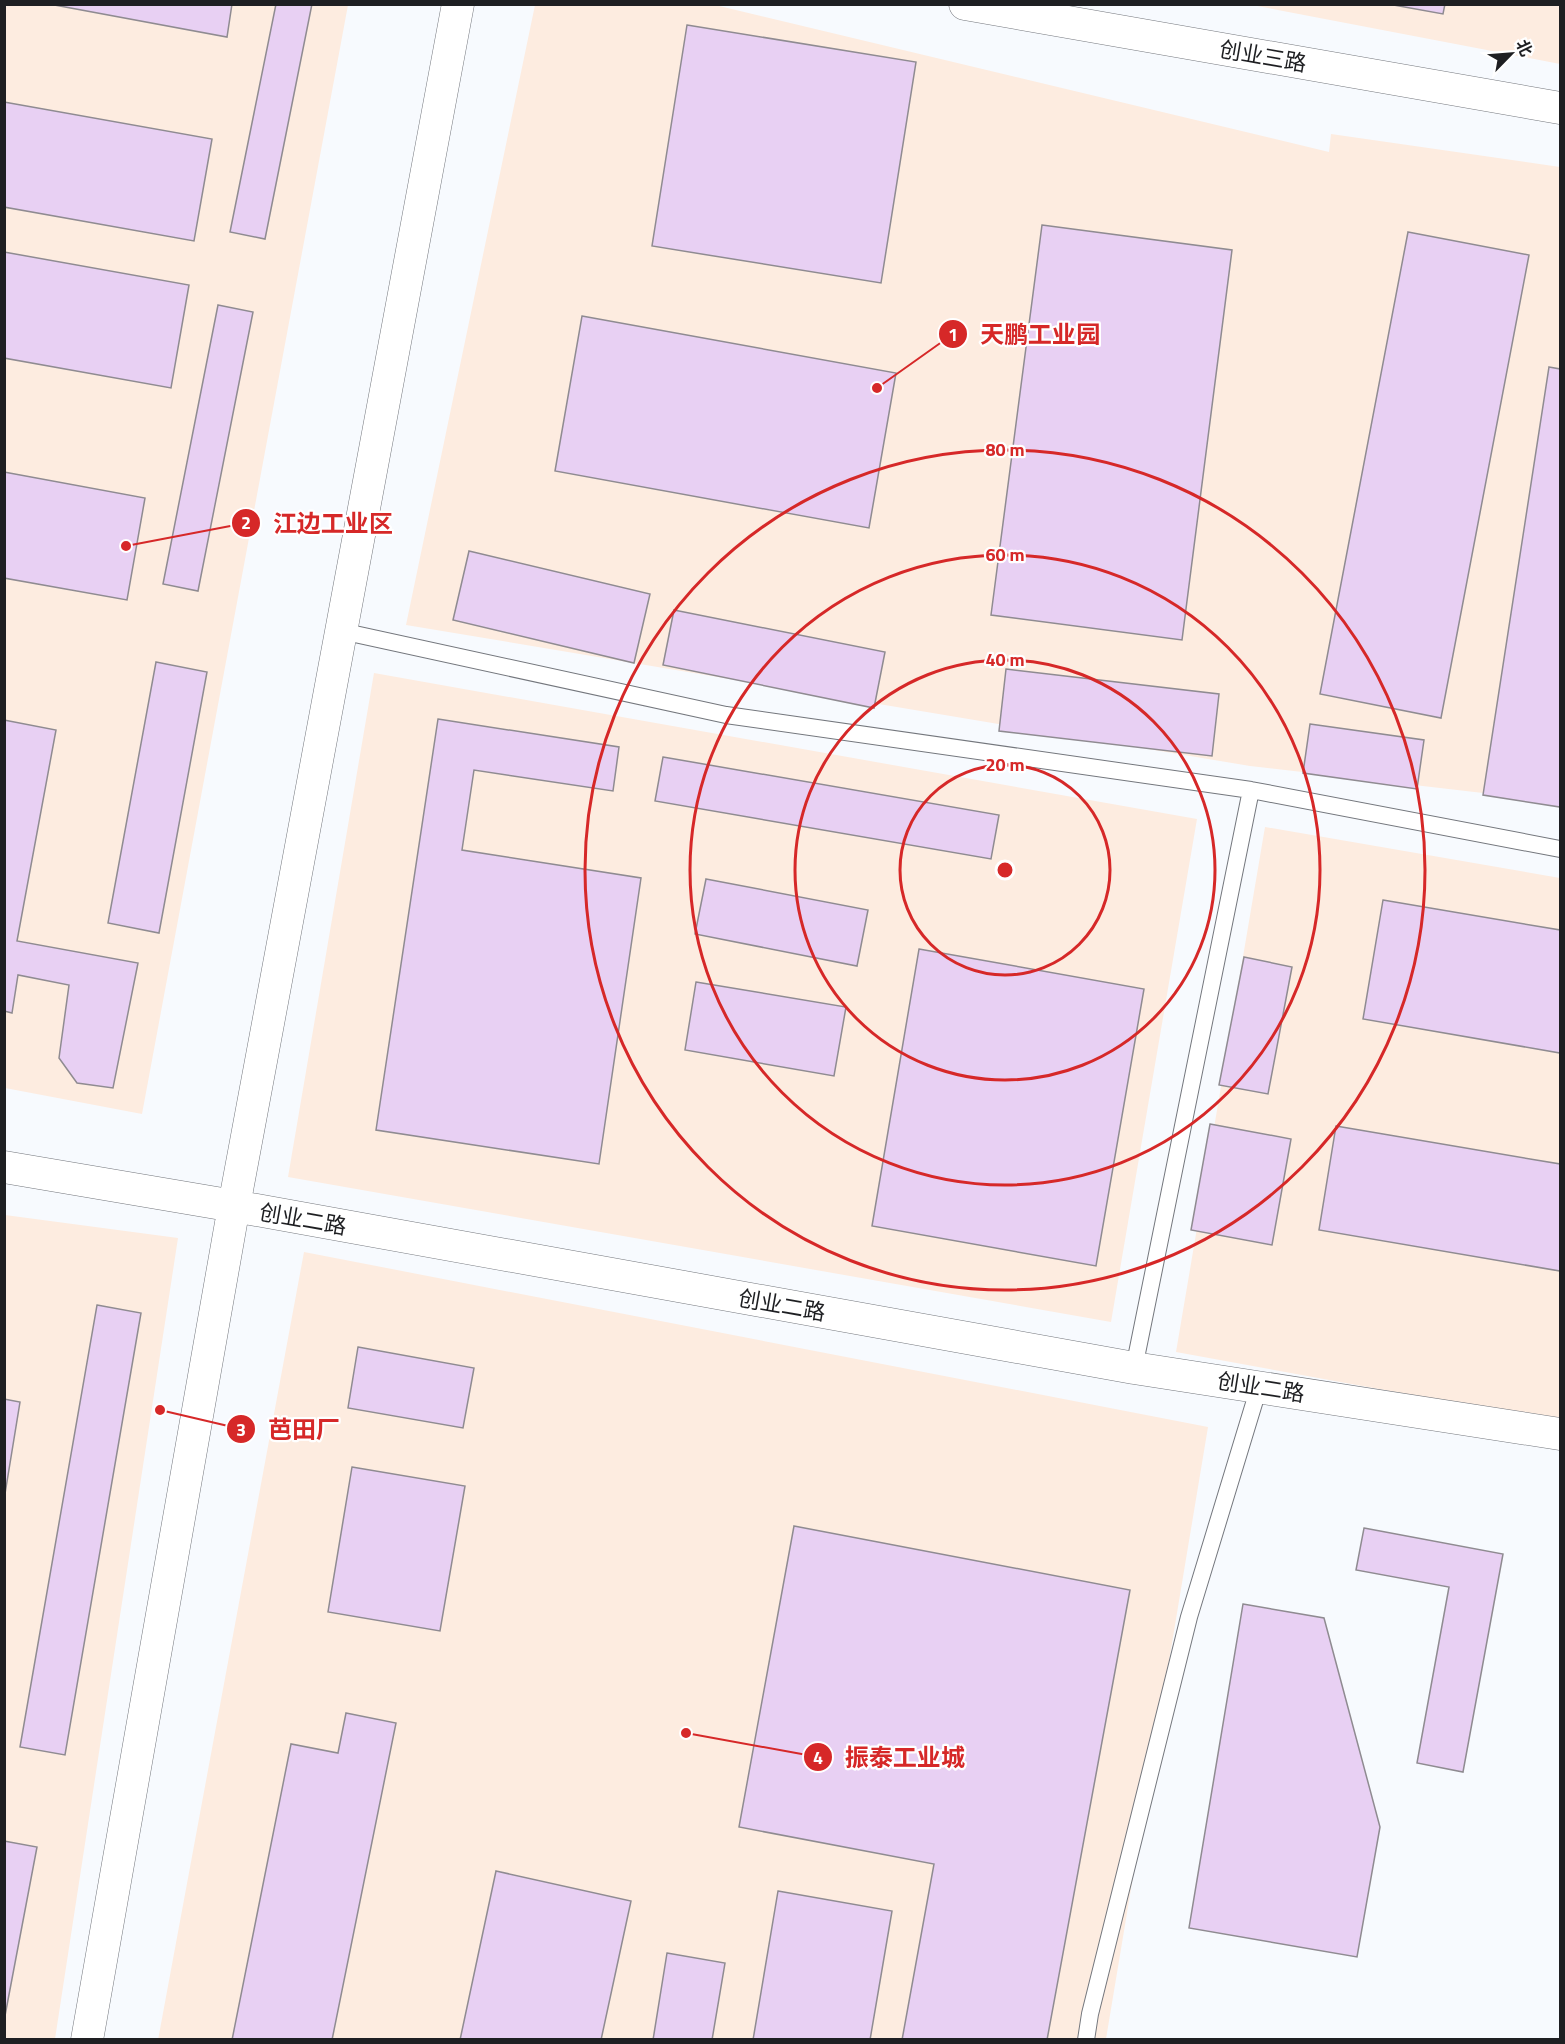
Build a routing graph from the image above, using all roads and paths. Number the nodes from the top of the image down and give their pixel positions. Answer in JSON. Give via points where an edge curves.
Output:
{"nodes":[{"id":1,"x":458,"y":4,"type":"edge"},
{"id":2,"x":964,"y":4,"type":"edge"},
{"id":3,"x":1560,"y":108,"type":"edge"},
{"id":4,"x":341,"y":631,"type":"junction"},
{"id":5,"x":1251,"y":790,"type":"junction"},
{"id":6,"x":1560,"y":849,"type":"edge"},
{"id":7,"x":4,"y":1167,"type":"edge"},
{"id":8,"x":234,"y":1206,"type":"junction"},
{"id":9,"x":1134,"y":1368,"type":"junction"},
{"id":10,"x":1259,"y":1387,"type":"junction"},
{"id":11,"x":1560,"y":1434,"type":"edge"},
{"id":12,"x":87,"y":2040,"type":"edge"},
{"id":13,"x":1086,"y":2040,"type":"edge"}],
"edges":[{"from":1,"to":4,"type":"street"},
{"from":2,"to":3,"type":"street","name":"创业三路"},
{"from":4,"to":5,"type":"lane","via":[[726,715]]},
{"from":4,"to":8,"type":"street"},
{"from":5,"to":6,"type":"lane"},
{"from":5,"to":9,"type":"lane"},
{"from":7,"to":8,"type":"street","name":"创业二路"},
{"from":8,"to":9,"type":"street","name":"创业二路"},
{"from":8,"to":12,"type":"street"},
{"from":9,"to":10,"type":"street","name":"创业二路"},
{"from":10,"to":11,"type":"street","name":"创业二路"},
{"from":10,"to":13,"type":"lane","via":[[1189,1617]]}]}
